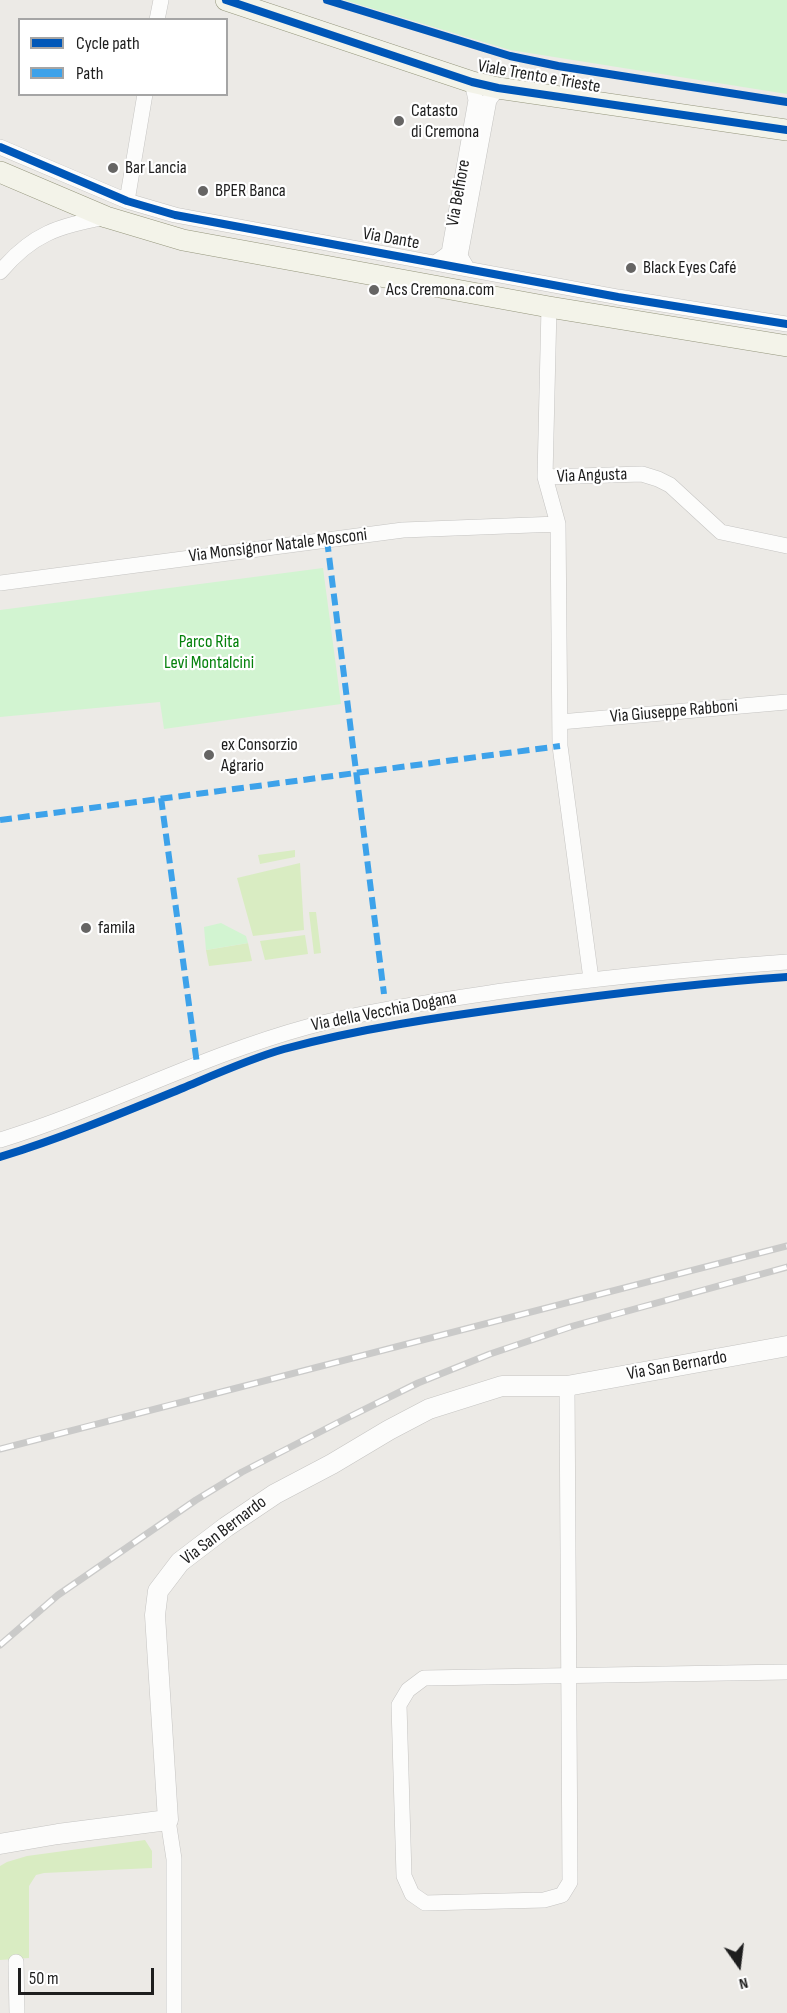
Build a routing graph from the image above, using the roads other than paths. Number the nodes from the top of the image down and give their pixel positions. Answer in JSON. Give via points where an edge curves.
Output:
{"nodes":[{"id":1,"x":161,"y":0,"type":"edge"},
{"id":2,"x":226,"y":0,"type":"edge"},
{"id":3,"x":157,"y":18,"type":"edge"},
{"id":4,"x":472,"y":82,"type":"junction"},
{"id":5,"x":498,"y":88,"type":"junction"},
{"id":6,"x":145,"y":96,"type":"edge"},
{"id":7,"x":787,"y":130,"type":"edge"},
{"id":8,"x":0,"y":147,"type":"edge"},
{"id":9,"x":0,"y":172,"type":"edge"},
{"id":10,"x":127,"y":201,"type":"junction"},
{"id":11,"x":106,"y":217,"type":"junction"},
{"id":12,"x":385,"y":254,"type":"junction"},
{"id":13,"x":435,"y":263,"type":"junction"},
{"id":14,"x":467,"y":268,"type":"junction"},
{"id":15,"x":343,"y":270,"type":"junction"},
{"id":16,"x":0,"y":272,"type":"edge"},
{"id":17,"x":618,"y":297,"type":"junction"},
{"id":18,"x":549,"y":307,"type":"junction"},
{"id":19,"x":648,"y":323,"type":"junction"},
{"id":20,"x":781,"y":323,"type":"edge"},
{"id":21,"x":743,"y":339,"type":"junction"},
{"id":22,"x":787,"y":346,"type":"edge"},
{"id":23,"x":545,"y":477,"type":"junction"},
{"id":24,"x":558,"y":524,"type":"junction"},
{"id":25,"x":787,"y":546,"type":"edge"},
{"id":26,"x":0,"y":583,"type":"edge"},
{"id":27,"x":787,"y":702,"type":"edge"},
{"id":28,"x":560,"y":722,"type":"junction"},
{"id":29,"x":787,"y":962,"type":"edge"},
{"id":30,"x":591,"y":979,"type":"junction"},
{"id":31,"x":0,"y":1140,"type":"edge"},
{"id":32,"x":787,"y":1346,"type":"edge"},
{"id":33,"x":567,"y":1386,"type":"junction"},
{"id":34,"x":787,"y":1672,"type":"edge"},
{"id":35,"x":569,"y":1676,"type":"junction"},
{"id":36,"x":168,"y":1820,"type":"junction"},
{"id":37,"x":1,"y":1844,"type":"edge"},
{"id":38,"x":16,"y":1962,"type":"dead end"},
{"id":39,"x":17,"y":2013,"type":"edge"},
{"id":40,"x":174,"y":2013,"type":"edge"}],
"edges":[{"from":1,"to":3,"type":"street"},
{"from":2,"to":4,"type":"main road","name":"Viale Trento e Trieste"},
{"from":4,"to":5,"type":"main road","name":"Viale Trento e Trieste"},
{"from":4,"to":13,"type":"street","name":"Via Belfiore","via":[[476,100],[448,253]]},
{"from":5,"to":7,"type":"main road","name":"Viale Trento e Trieste"},
{"from":5,"to":14,"type":"street","name":"Via Belfiore","via":[[489,100],[460,256]]},
{"from":6,"to":10,"type":"street"},
{"from":8,"to":10,"type":"street","name":"Via Dante"},
{"from":9,"to":11,"type":"main road"},
{"from":10,"to":12,"type":"street","name":"Via Dante","via":[[176,215]]},
{"from":11,"to":15,"type":"main road","via":[[183,240]]},
{"from":11,"to":16,"type":"street","via":[[65,225],[37,237]]},
{"from":12,"to":13,"type":"street","name":"Via Dante"},
{"from":12,"to":15,"type":"street","name":"Via Dante"},
{"from":13,"to":14,"type":"street","name":"Via Dante"},
{"from":14,"to":17,"type":"street","name":"Via Dante"},
{"from":15,"to":18,"type":"main road"},
{"from":17,"to":19,"type":"street"},
{"from":17,"to":20,"type":"street","name":"Via Dante"},
{"from":18,"to":19,"type":"main road"},
{"from":18,"to":23,"type":"street","name":"Via Angusta"},
{"from":19,"to":21,"type":"main road"},
{"from":20,"to":21,"type":"street","name":"Via Dante"},
{"from":21,"to":22,"type":"main road"},
{"from":23,"to":24,"type":"street"},
{"from":23,"to":25,"type":"street","name":"Via Angusta","via":[[642,474],[670,485],[721,532]]},
{"from":24,"to":26,"type":"street","name":"Via Monsignor Natale Mosconi","via":[[404,530]]},
{"from":24,"to":28,"type":"street"},
{"from":27,"to":28,"type":"street","name":"Via Giuseppe Rabboni"},
{"from":28,"to":30,"type":"street"},
{"from":29,"to":30,"type":"street","name":"Via della Vecchia Dogana"},
{"from":30,"to":31,"type":"street","name":"Via della Vecchia Dogana","via":[[430,1001],[307,1027],[257,1042]]},
{"from":32,"to":33,"type":"street","name":"Via San Bernardo"},
{"from":33,"to":35,"type":"street"},
{"from":33,"to":36,"type":"street","name":"Via San Bernardo","via":[[502,1386],[429,1409],[275,1494],[180,1562],[158,1590],[155,1615]]},
{"from":34,"to":35,"type":"street"},
{"from":35,"to":35,"type":"street","via":[[570,1882],[562,1894],[544,1900],[425,1903],[412,1894],[404,1876],[399,1705],[408,1690],[424,1678]]},
{"from":36,"to":37,"type":"street"},
{"from":36,"to":40,"type":"street","via":[[174,1859]]},
{"from":38,"to":39,"type":"street"}]}
